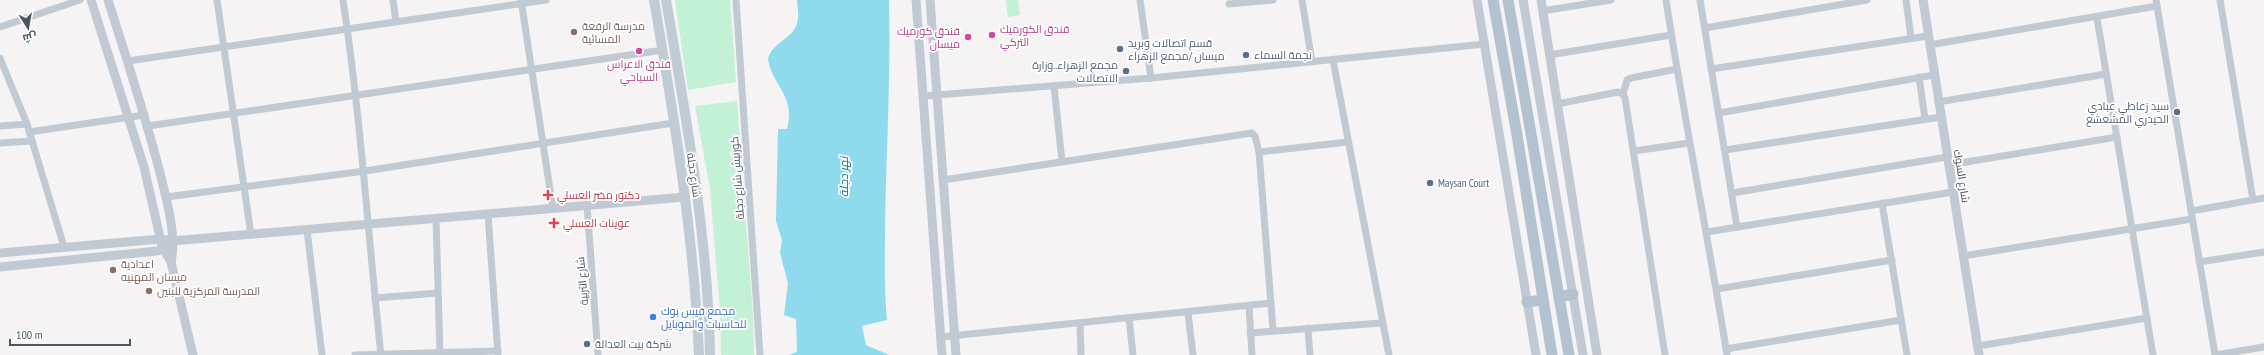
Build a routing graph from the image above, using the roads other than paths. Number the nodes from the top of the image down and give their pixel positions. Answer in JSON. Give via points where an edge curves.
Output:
{"nodes":[{"id":1,"x":80,"y":0,"type":"edge"},
{"id":2,"x":91,"y":0,"type":"edge"},
{"id":3,"x":108,"y":0,"type":"edge"},
{"id":4,"x":217,"y":0,"type":"edge"},
{"id":5,"x":343,"y":0,"type":"edge"},
{"id":6,"x":393,"y":0,"type":"edge"},
{"id":7,"x":546,"y":0,"type":"edge"},
{"id":8,"x":654,"y":0,"type":"edge"},
{"id":9,"x":666,"y":0,"type":"edge"},
{"id":10,"x":736,"y":0,"type":"edge"},
{"id":11,"x":916,"y":0,"type":"edge"},
{"id":12,"x":930,"y":0,"type":"edge"},
{"id":13,"x":1140,"y":0,"type":"edge"},
{"id":14,"x":1273,"y":0,"type":"edge"},
{"id":15,"x":1302,"y":0,"type":"edge"},
{"id":16,"x":1477,"y":0,"type":"edge"},
{"id":17,"x":1493,"y":0,"type":"edge"},
{"id":18,"x":1508,"y":0,"type":"edge"},
{"id":19,"x":1523,"y":0,"type":"edge"},
{"id":20,"x":1541,"y":0,"type":"edge"},
{"id":21,"x":1611,"y":0,"type":"edge"},
{"id":22,"x":1666,"y":0,"type":"edge"},
{"id":23,"x":1700,"y":0,"type":"edge"},
{"id":24,"x":1867,"y":0,"type":"edge"},
{"id":25,"x":1906,"y":0,"type":"edge"},
{"id":26,"x":1923,"y":0,"type":"edge"},
{"id":27,"x":2220,"y":0,"type":"edge"},
{"id":28,"x":522,"y":2,"type":"edge"},
{"id":29,"x":2157,"y":3,"type":"edge"},
{"id":30,"x":1229,"y":4,"type":"dead end"},
{"id":31,"x":1542,"y":11,"type":"junction"},
{"id":32,"x":2097,"y":18,"type":"junction"},
{"id":33,"x":396,"y":22,"type":"junction"},
{"id":34,"x":0,"y":27,"type":"edge"},
{"id":35,"x":347,"y":28,"type":"junction"},
{"id":36,"x":1705,"y":28,"type":"junction"},
{"id":37,"x":1672,"y":35,"type":"junction"},
{"id":38,"x":1911,"y":38,"type":"junction"},
{"id":39,"x":1928,"y":40,"type":"junction"},
{"id":40,"x":1485,"y":44,"type":"junction"},
{"id":41,"x":224,"y":47,"type":"junction"},
{"id":42,"x":662,"y":50,"type":"junction"},
{"id":43,"x":1549,"y":55,"type":"junction"},
{"id":44,"x":0,"y":58,"type":"edge"},
{"id":45,"x":1333,"y":60,"type":"junction"},
{"id":46,"x":128,"y":61,"type":"junction"},
{"id":47,"x":1312,"y":62,"type":"junction"},
{"id":48,"x":1711,"y":68,"type":"junction"},
{"id":49,"x":531,"y":70,"type":"junction"},
{"id":50,"x":1677,"y":70,"type":"junction"},
{"id":51,"x":2106,"y":74,"type":"junction"},
{"id":52,"x":1934,"y":75,"type":"junction"},
{"id":53,"x":1918,"y":77,"type":"junction"},
{"id":54,"x":1151,"y":78,"type":"junction"},
{"id":55,"x":1054,"y":86,"type":"junction"},
{"id":56,"x":1623,"y":94,"type":"junction"},
{"id":57,"x":938,"y":95,"type":"junction"},
{"id":58,"x":356,"y":96,"type":"junction"},
{"id":59,"x":924,"y":96,"type":"junction"},
{"id":60,"x":1938,"y":102,"type":"junction"},
{"id":61,"x":1557,"y":104,"type":"junction"},
{"id":62,"x":1718,"y":113,"type":"junction"},
{"id":63,"x":144,"y":114,"type":"junction"},
{"id":64,"x":235,"y":114,"type":"junction"},
{"id":65,"x":1940,"y":117,"type":"junction"},
{"id":66,"x":128,"y":118,"type":"junction"},
{"id":67,"x":1925,"y":119,"type":"junction"},
{"id":68,"x":673,"y":123,"type":"junction"},
{"id":69,"x":27,"y":124,"type":"junction"},
{"id":70,"x":0,"y":126,"type":"edge"},
{"id":71,"x":148,"y":126,"type":"junction"},
{"id":72,"x":29,"y":132,"type":"junction"},
{"id":73,"x":2117,"y":138,"type":"junction"},
{"id":74,"x":32,"y":142,"type":"junction"},
{"id":75,"x":1348,"y":142,"type":"junction"},
{"id":76,"x":0,"y":143,"type":"edge"},
{"id":77,"x":1689,"y":143,"type":"junction"},
{"id":78,"x":542,"y":145,"type":"junction"},
{"id":79,"x":1725,"y":150,"type":"junction"},
{"id":80,"x":1634,"y":151,"type":"junction"},
{"id":81,"x":1259,"y":152,"type":"junction"},
{"id":82,"x":1948,"y":161,"type":"junction"},
{"id":83,"x":1062,"y":162,"type":"junction"},
{"id":84,"x":365,"y":171,"type":"junction"},
{"id":85,"x":943,"y":180,"type":"junction"},
{"id":86,"x":244,"y":187,"type":"junction"},
{"id":87,"x":1953,"y":192,"type":"junction"},
{"id":88,"x":1732,"y":193,"type":"junction"},
{"id":89,"x":166,"y":197,"type":"junction"},
{"id":90,"x":685,"y":197,"type":"junction"},
{"id":91,"x":2264,"y":198,"type":"edge"},
{"id":92,"x":2253,"y":200,"type":"junction"},
{"id":93,"x":1882,"y":203,"type":"junction"},
{"id":94,"x":587,"y":205,"type":"junction"},
{"id":95,"x":553,"y":209,"type":"junction"},
{"id":96,"x":2191,"y":210,"type":"junction"},
{"id":97,"x":488,"y":214,"type":"junction"},
{"id":98,"x":436,"y":219,"type":"junction"},
{"id":99,"x":2192,"y":219,"type":"junction"},
{"id":100,"x":367,"y":225,"type":"junction"},
{"id":101,"x":1737,"y":227,"type":"junction"},
{"id":102,"x":2132,"y":228,"type":"junction"},
{"id":103,"x":307,"y":230,"type":"junction"},
{"id":104,"x":1707,"y":232,"type":"junction"},
{"id":105,"x":251,"y":235,"type":"junction"},
{"id":106,"x":160,"y":239,"type":"junction"},
{"id":107,"x":172,"y":241,"type":"junction"},
{"id":108,"x":64,"y":247,"type":"junction"},
{"id":109,"x":163,"y":250,"type":"junction"},
{"id":110,"x":2264,"y":252,"type":"edge"},
{"id":111,"x":0,"y":253,"type":"edge"},
{"id":112,"x":1963,"y":256,"type":"junction"},
{"id":113,"x":1892,"y":260,"type":"junction"},
{"id":114,"x":171,"y":262,"type":"junction"},
{"id":115,"x":2199,"y":262,"type":"junction"},
{"id":116,"x":0,"y":266,"type":"edge"},
{"id":117,"x":1717,"y":289,"type":"junction"},
{"id":118,"x":438,"y":293,"type":"junction"},
{"id":119,"x":1573,"y":294,"type":"junction"},
{"id":120,"x":1559,"y":297,"type":"junction"},
{"id":121,"x":375,"y":298,"type":"junction"},
{"id":122,"x":1543,"y":300,"type":"junction"},
{"id":123,"x":1527,"y":302,"type":"junction"},
{"id":124,"x":1271,"y":304,"type":"junction"},
{"id":125,"x":1248,"y":306,"type":"junction"},
{"id":126,"x":1188,"y":313,"type":"junction"},
{"id":127,"x":1129,"y":318,"type":"junction"},
{"id":128,"x":2147,"y":318,"type":"junction"},
{"id":129,"x":1901,"y":320,"type":"junction"},
{"id":130,"x":1381,"y":322,"type":"junction"},
{"id":131,"x":1080,"y":323,"type":"junction"},
{"id":132,"x":1308,"y":328,"type":"junction"},
{"id":133,"x":1273,"y":330,"type":"junction"},
{"id":134,"x":1250,"y":333,"type":"junction"},
{"id":135,"x":955,"y":336,"type":"junction"},
{"id":136,"x":941,"y":337,"type":"junction"},
{"id":137,"x":2264,"y":347,"type":"edge"},
{"id":138,"x":1979,"y":350,"type":"edge"},
{"id":139,"x":1727,"y":352,"type":"edge"},
{"id":140,"x":440,"y":353,"type":"junction"},
{"id":141,"x":498,"y":353,"type":"edge"},
{"id":142,"x":381,"y":354,"type":"edge"},
{"id":143,"x":193,"y":355,"type":"edge"},
{"id":144,"x":322,"y":355,"type":"edge"},
{"id":145,"x":356,"y":355,"type":"edge"},
{"id":146,"x":598,"y":355,"type":"edge"},
{"id":147,"x":699,"y":355,"type":"edge"},
{"id":148,"x":710,"y":355,"type":"edge"},
{"id":149,"x":760,"y":355,"type":"edge"},
{"id":150,"x":942,"y":355,"type":"edge"},
{"id":151,"x":956,"y":355,"type":"edge"},
{"id":152,"x":1081,"y":355,"type":"edge"},
{"id":153,"x":1133,"y":355,"type":"edge"},
{"id":154,"x":1193,"y":355,"type":"edge"},
{"id":155,"x":1252,"y":355,"type":"edge"},
{"id":156,"x":1310,"y":355,"type":"edge"},
{"id":157,"x":1389,"y":355,"type":"edge"},
{"id":158,"x":1536,"y":355,"type":"edge"},
{"id":159,"x":1552,"y":355,"type":"edge"},
{"id":160,"x":1569,"y":355,"type":"edge"},
{"id":161,"x":1583,"y":355,"type":"edge"},
{"id":162,"x":1597,"y":355,"type":"edge"},
{"id":163,"x":1665,"y":355,"type":"edge"},
{"id":164,"x":1907,"y":355,"type":"edge"},
{"id":165,"x":2153,"y":355,"type":"edge"},
{"id":166,"x":2215,"y":355,"type":"edge"}],
"edges":[{"from":1,"to":34,"type":"street"},
{"from":2,"to":66,"type":"street"},
{"from":3,"to":46,"type":"street"},
{"from":4,"to":41,"type":"street"},
{"from":5,"to":35,"type":"street"},
{"from":6,"to":33,"type":"street"},
{"from":7,"to":28,"type":"street"},
{"from":8,"to":42,"type":"main road","name":"شارع دجلة"},
{"from":9,"to":148,"type":"main road","name":"شارع دجلة","via":[[687,123],[700,225],[710,312]]},
{"from":10,"to":149,"type":"street","name":"كورنيش شارع دجلة"},
{"from":11,"to":59,"type":"street"},
{"from":12,"to":57,"type":"street"},
{"from":13,"to":54,"type":"street"},
{"from":14,"to":30,"type":"street"},
{"from":15,"to":47,"type":"street"},
{"from":16,"to":40,"type":"street"},
{"from":17,"to":122,"type":"main road"},
{"from":18,"to":120,"type":"main road"},
{"from":19,"to":119,"type":"street"},
{"from":20,"to":31,"type":"street"},
{"from":21,"to":31,"type":"street"},
{"from":22,"to":37,"type":"street"},
{"from":23,"to":36,"type":"street"},
{"from":24,"to":36,"type":"street"},
{"from":25,"to":38,"type":"street"},
{"from":26,"to":39,"type":"street","name":"شارع السوك"},
{"from":27,"to":92,"type":"street"},
{"from":28,"to":33,"type":"street"},
{"from":28,"to":49,"type":"street"},
{"from":29,"to":32,"type":"street"},
{"from":29,"to":96,"type":"street"},
{"from":31,"to":43,"type":"street"},
{"from":32,"to":39,"type":"street"},
{"from":32,"to":51,"type":"street"},
{"from":33,"to":35,"type":"street"},
{"from":35,"to":41,"type":"street"},
{"from":35,"to":58,"type":"street"},
{"from":36,"to":48,"type":"street"},
{"from":37,"to":43,"type":"street"},
{"from":37,"to":50,"type":"street"},
{"from":38,"to":39,"type":"street"},
{"from":38,"to":48,"type":"street"},
{"from":39,"to":52,"type":"street","name":"شارع السوك"},
{"from":40,"to":45,"type":"street"},
{"from":40,"to":123,"type":"street"},
{"from":41,"to":46,"type":"street"},
{"from":41,"to":64,"type":"street"},
{"from":42,"to":49,"type":"street"},
{"from":42,"to":68,"type":"main road","name":"شارع دجلة"},
{"from":43,"to":61,"type":"street"},
{"from":44,"to":69,"type":"street"},
{"from":45,"to":47,"type":"street"},
{"from":45,"to":75,"type":"street"},
{"from":46,"to":63,"type":"street"},
{"from":47,"to":54,"type":"street"},
{"from":48,"to":62,"type":"street"},
{"from":49,"to":58,"type":"street"},
{"from":49,"to":78,"type":"street"},
{"from":50,"to":56,"type":"street","via":[[1631,78],[1627,80]]},
{"from":50,"to":77,"type":"street"},
{"from":51,"to":60,"type":"street"},
{"from":51,"to":73,"type":"street"},
{"from":52,"to":53,"type":"street"},
{"from":52,"to":60,"type":"street","name":"شارع السوك"},
{"from":53,"to":62,"type":"street"},
{"from":53,"to":67,"type":"street"},
{"from":54,"to":55,"type":"street"},
{"from":55,"to":57,"type":"street"},
{"from":55,"to":83,"type":"street"},
{"from":56,"to":61,"type":"street","via":[[1618,92]]},
{"from":56,"to":80,"type":"street"},
{"from":57,"to":59,"type":"street"},
{"from":57,"to":85,"type":"street"},
{"from":58,"to":64,"type":"street"},
{"from":58,"to":84,"type":"street"},
{"from":59,"to":136,"type":"street"},
{"from":60,"to":65,"type":"street","name":"شارع السوك"},
{"from":61,"to":162,"type":"street"},
{"from":62,"to":79,"type":"street"},
{"from":63,"to":66,"type":"street"},
{"from":63,"to":71,"type":"street"},
{"from":64,"to":71,"type":"street"},
{"from":64,"to":86,"type":"street"},
{"from":65,"to":67,"type":"street"},
{"from":65,"to":82,"type":"street","name":"شارع السوك"},
{"from":66,"to":72,"type":"street"},
{"from":66,"to":106,"type":"street","via":[[146,173]]},
{"from":67,"to":79,"type":"street"},
{"from":68,"to":78,"type":"street"},
{"from":68,"to":90,"type":"main road","name":"شارع دجلة"},
{"from":69,"to":70,"type":"street"},
{"from":69,"to":72,"type":"street"},
{"from":71,"to":89,"type":"street"},
{"from":72,"to":74,"type":"street"},
{"from":73,"to":82,"type":"street"},
{"from":73,"to":102,"type":"street"},
{"from":74,"to":76,"type":"street"},
{"from":74,"to":108,"type":"street"},
{"from":75,"to":81,"type":"street"},
{"from":75,"to":130,"type":"street"},
{"from":77,"to":80,"type":"street"},
{"from":77,"to":104,"type":"street"},
{"from":78,"to":84,"type":"street"},
{"from":78,"to":95,"type":"street"},
{"from":79,"to":88,"type":"street"},
{"from":80,"to":163,"type":"street"},
{"from":81,"to":83,"type":"street","via":[[1252,133]]},
{"from":81,"to":124,"type":"street"},
{"from":82,"to":87,"type":"street","name":"شارع السوك"},
{"from":82,"to":88,"type":"street"},
{"from":83,"to":85,"type":"street"},
{"from":84,"to":86,"type":"street"},
{"from":84,"to":100,"type":"street"},
{"from":85,"to":135,"type":"street"},
{"from":86,"to":89,"type":"street"},
{"from":86,"to":105,"type":"street"},
{"from":87,"to":93,"type":"street"},
{"from":87,"to":112,"type":"street","name":"شارع السوك"},
{"from":88,"to":101,"type":"street"},
{"from":89,"to":107,"type":"street"},
{"from":90,"to":94,"type":"street"},
{"from":90,"to":147,"type":"main road","name":"شارع دجلة"},
{"from":91,"to":92,"type":"street"},
{"from":92,"to":96,"type":"street"},
{"from":93,"to":101,"type":"street"},
{"from":93,"to":113,"type":"street"},
{"from":94,"to":95,"type":"street"},
{"from":94,"to":146,"type":"street","name":"شارع التربية"},
{"from":95,"to":97,"type":"street"},
{"from":96,"to":99,"type":"street"},
{"from":97,"to":98,"type":"street"},
{"from":97,"to":141,"type":"street"},
{"from":98,"to":100,"type":"street"},
{"from":98,"to":118,"type":"street"},
{"from":99,"to":102,"type":"street"},
{"from":99,"to":115,"type":"street"},
{"from":100,"to":103,"type":"street"},
{"from":100,"to":121,"type":"street"},
{"from":101,"to":104,"type":"street"},
{"from":102,"to":112,"type":"street"},
{"from":102,"to":128,"type":"street"},
{"from":103,"to":105,"type":"street"},
{"from":103,"to":144,"type":"street"},
{"from":104,"to":117,"type":"street"},
{"from":105,"to":107,"type":"street"},
{"from":106,"to":107,"type":"street"},
{"from":106,"to":108,"type":"street"},
{"from":106,"to":109,"type":"street"},
{"from":107,"to":109,"type":"street"},
{"from":107,"to":114,"type":"street"},
{"from":108,"to":111,"type":"street"},
{"from":109,"to":114,"type":"street"},
{"from":109,"to":116,"type":"street"},
{"from":110,"to":115,"type":"street"},
{"from":112,"to":138,"type":"street","name":"شارع السوك"},
{"from":113,"to":117,"type":"street"},
{"from":113,"to":129,"type":"street"},
{"from":114,"to":143,"type":"street"},
{"from":115,"to":166,"type":"street"},
{"from":117,"to":139,"type":"street"},
{"from":118,"to":121,"type":"street"},
{"from":118,"to":140,"type":"street"},
{"from":119,"to":120,"type":"main road"},
{"from":119,"to":161,"type":"street"},
{"from":120,"to":160,"type":"main road"},
{"from":121,"to":142,"type":"street"},
{"from":122,"to":123,"type":"main road"},
{"from":122,"to":159,"type":"main road"},
{"from":123,"to":158,"type":"street"},
{"from":124,"to":125,"type":"street"},
{"from":124,"to":133,"type":"street"},
{"from":125,"to":126,"type":"street"},
{"from":125,"to":134,"type":"street"},
{"from":126,"to":127,"type":"street"},
{"from":126,"to":154,"type":"street"},
{"from":127,"to":131,"type":"street"},
{"from":127,"to":153,"type":"street"},
{"from":128,"to":138,"type":"street"},
{"from":128,"to":165,"type":"street"},
{"from":129,"to":139,"type":"street"},
{"from":129,"to":164,"type":"street"},
{"from":130,"to":132,"type":"street"},
{"from":130,"to":157,"type":"street"},
{"from":131,"to":135,"type":"street"},
{"from":131,"to":152,"type":"street"},
{"from":132,"to":133,"type":"street"},
{"from":132,"to":156,"type":"street"},
{"from":133,"to":134,"type":"street"},
{"from":134,"to":155,"type":"street"},
{"from":135,"to":136,"type":"street"},
{"from":135,"to":151,"type":"street"},
{"from":136,"to":150,"type":"street"},
{"from":137,"to":166,"type":"street"},
{"from":140,"to":141,"type":"street"},
{"from":140,"to":142,"type":"street"},
{"from":142,"to":145,"type":"street"}]}
